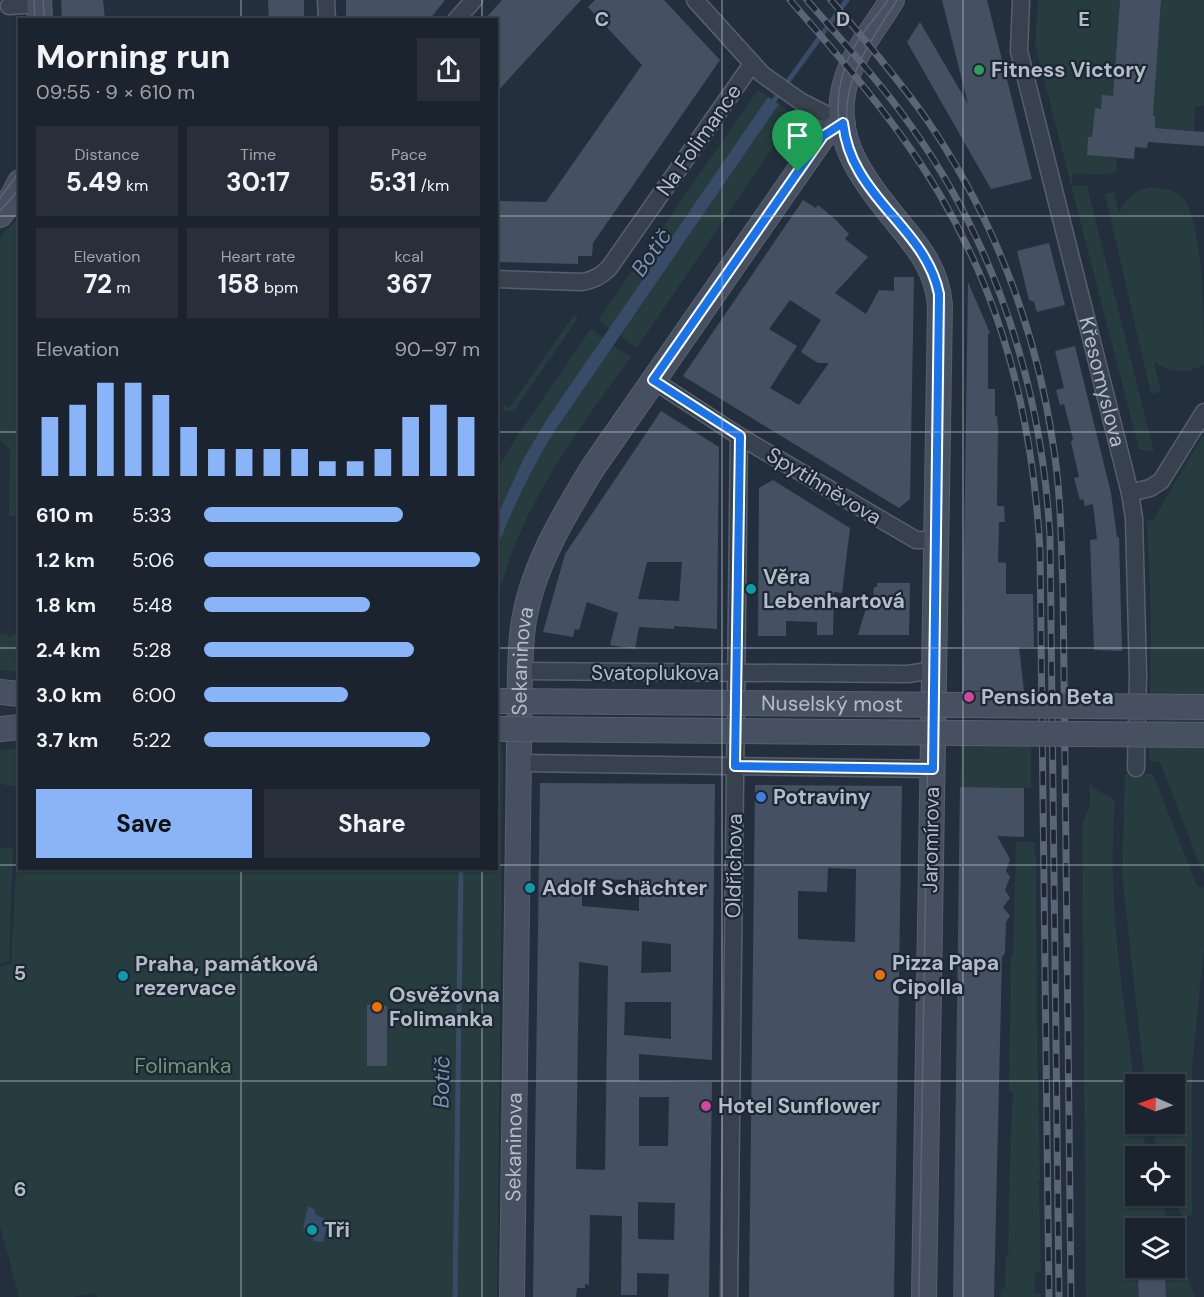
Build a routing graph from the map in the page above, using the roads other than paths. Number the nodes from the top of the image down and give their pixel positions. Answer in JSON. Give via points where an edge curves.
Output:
{"nodes":[{"id":1,"x":326,"y":0,"type":"edge"},
{"id":2,"x":474,"y":0,"type":"edge"},
{"id":3,"x":695,"y":0,"type":"edge"},
{"id":4,"x":892,"y":0,"type":"edge"},
{"id":5,"x":1021,"y":0,"type":"edge"},
{"id":6,"x":9,"y":6,"type":"dead end"},
{"id":7,"x":40,"y":8,"type":"edge"},
{"id":8,"x":327,"y":18,"type":"edge"},
{"id":9,"x":458,"y":18,"type":"edge"},
{"id":10,"x":757,"y":69,"type":"junction"},
{"id":11,"x":843,"y":123,"type":"junction"},
{"id":12,"x":18,"y":183,"type":"edge"},
{"id":13,"x":18,"y":185,"type":"edge"},
{"id":14,"x":0,"y":204,"type":"edge"},
{"id":15,"x":0,"y":215,"type":"edge"},
{"id":16,"x":498,"y":279,"type":"edge"},
{"id":17,"x":653,"y":380,"type":"junction"},
{"id":18,"x":1204,"y":411,"type":"edge"},
{"id":19,"x":740,"y":436,"type":"junction"},
{"id":20,"x":1130,"y":493,"type":"junction"},
{"id":21,"x":936,"y":543,"type":"junction"},
{"id":22,"x":520,"y":670,"type":"junction"},
{"id":23,"x":934,"y":670,"type":"junction"},
{"id":24,"x":736,"y":673,"type":"junction"},
{"id":25,"x":0,"y":692,"type":"edge"},
{"id":26,"x":18,"y":694,"type":"edge"},
{"id":27,"x":498,"y":701,"type":"edge"},
{"id":28,"x":1204,"y":707,"type":"edge"},
{"id":29,"x":18,"y":727,"type":"edge"},
{"id":30,"x":0,"y":729,"type":"edge"},
{"id":31,"x":498,"y":729,"type":"edge"},
{"id":32,"x":1204,"y":735,"type":"edge"},
{"id":33,"x":520,"y":763,"type":"junction"},
{"id":34,"x":735,"y":766,"type":"junction"},
{"id":35,"x":1136,"y":768,"type":"dead end"},
{"id":36,"x":933,"y":769,"type":"junction"},
{"id":37,"x":512,"y":1297,"type":"edge"},
{"id":38,"x":729,"y":1297,"type":"edge"},
{"id":39,"x":924,"y":1297,"type":"edge"}],
"edges":[{"from":1,"to":8,"type":"street"},
{"from":2,"to":9,"type":"street"},
{"from":3,"to":10,"type":"street","name":"Na Folimance"},
{"from":4,"to":11,"type":"main road","via":[[852,65],[844,89]]},
{"from":5,"to":20,"type":"street","name":"Křesomyslova","via":[[1019,51]]},
{"from":6,"to":7,"type":"street"},
{"from":10,"to":11,"type":"street","name":"Na Folimance","via":[[800,101]]},
{"from":10,"to":16,"type":"street","name":"Na Folimance","via":[[603,274],[582,282]]},
{"from":11,"to":17,"type":"main road","name":"Sekaninova","via":[[823,136]]},
{"from":11,"to":21,"type":"main road","name":"Jaromírova","via":[[859,172],[926,258],[937,285],[940,304]]},
{"from":12,"to":14,"type":"main road"},
{"from":13,"to":15,"type":"main road"},
{"from":17,"to":19,"type":"street","name":"Spytihněvova"},
{"from":17,"to":22,"type":"main road","name":"Sekaninova","via":[[558,526],[528,600]]},
{"from":18,"to":20,"type":"street","via":[[1161,481]]},
{"from":19,"to":21,"type":"street","name":"Spytihněvova","via":[[915,540]]},
{"from":19,"to":24,"type":"street","name":"Oldřichova"},
{"from":20,"to":35,"type":"street","name":"Křesomyslova","via":[[1138,675]]},
{"from":21,"to":23,"type":"main road","name":"Jaromírova"},
{"from":22,"to":24,"type":"street","name":"Svatoplukova"},
{"from":22,"to":33,"type":"main road","name":"Sekaninova"},
{"from":23,"to":24,"type":"street","name":"Svatoplukova","via":[[908,674]]},
{"from":23,"to":36,"type":"main road","name":"Jaromírova"},
{"from":24,"to":34,"type":"street","name":"Oldřichova"},
{"from":25,"to":26,"type":"main road"},
{"from":27,"to":28,"type":"main road","name":"Nuselský most","bridge":true},
{"from":29,"to":30,"type":"main road"},
{"from":31,"to":32,"type":"main road","name":"Nuselský most","bridge":true},
{"from":33,"to":34,"type":"street"},
{"from":33,"to":37,"type":"main road","name":"Sekaninova"},
{"from":34,"to":36,"type":"street"},
{"from":34,"to":38,"type":"street","name":"Oldřichova"},
{"from":36,"to":39,"type":"main road","name":"Jaromírova"}]}
